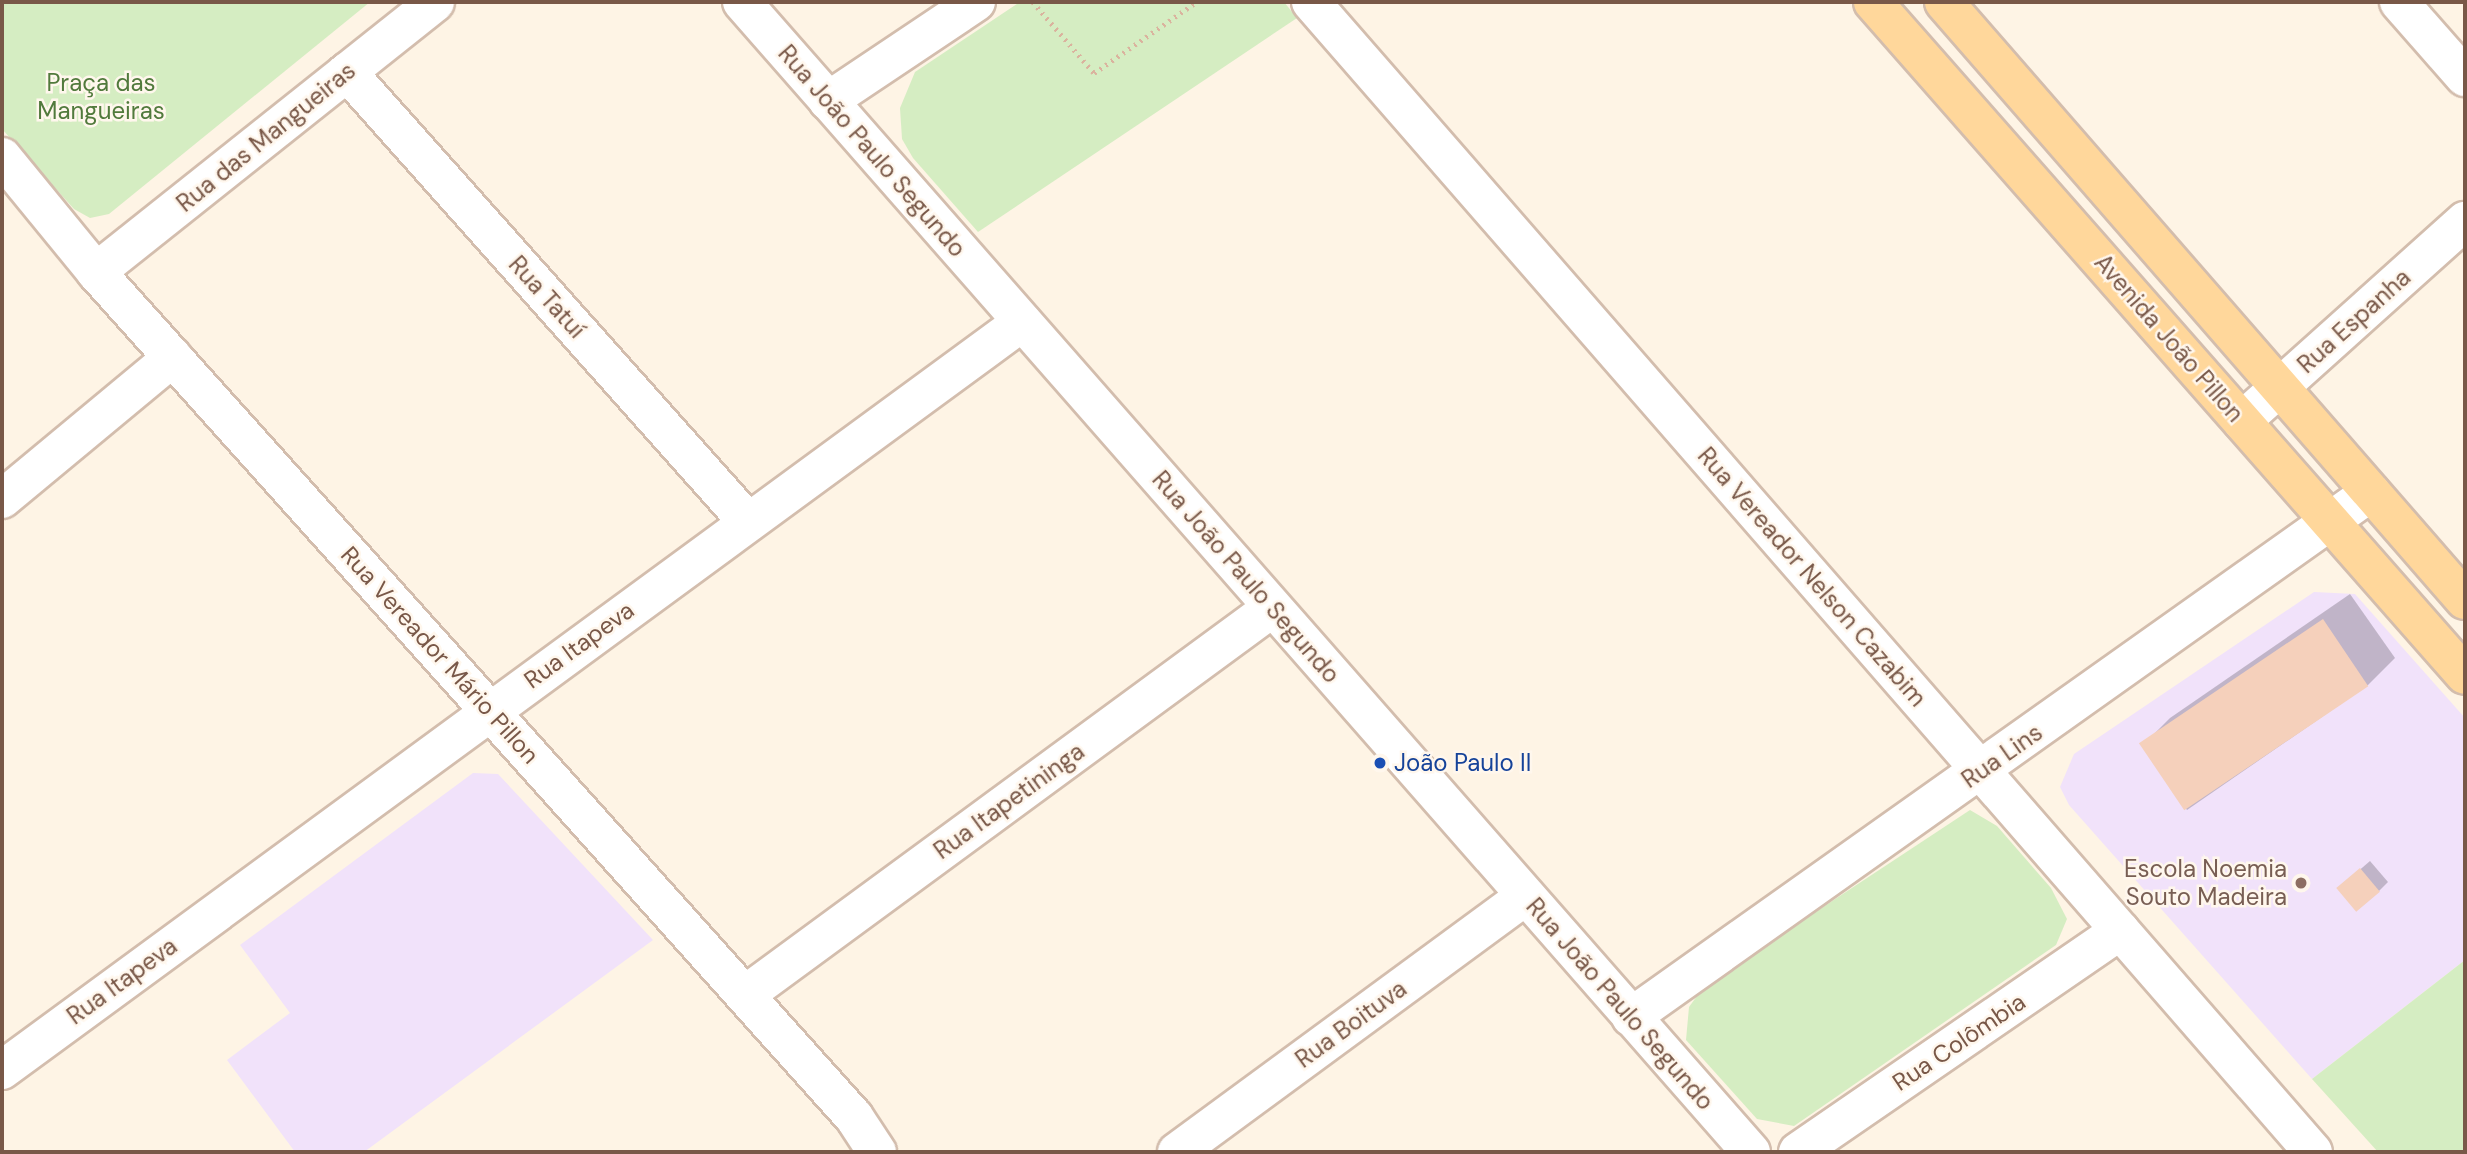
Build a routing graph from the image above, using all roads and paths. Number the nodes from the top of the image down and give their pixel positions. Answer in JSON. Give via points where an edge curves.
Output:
{"nodes":[{"id":1,"x":435,"y":2,"type":"edge"},
{"id":2,"x":741,"y":2,"type":"edge"},
{"id":3,"x":976,"y":2,"type":"edge"},
{"id":4,"x":1033,"y":2,"type":"edge"},
{"id":5,"x":1196,"y":2,"type":"edge"},
{"id":6,"x":1311,"y":2,"type":"edge"},
{"id":7,"x":1873,"y":2,"type":"edge"},
{"id":8,"x":1944,"y":2,"type":"edge"},
{"id":9,"x":2399,"y":2,"type":"edge"},
{"id":10,"x":347,"y":72,"type":"junction"},
{"id":11,"x":2465,"y":77,"type":"edge"},
{"id":12,"x":828,"y":101,"type":"junction"},
{"id":13,"x":2,"y":157,"type":"edge"},
{"id":14,"x":2465,"y":221,"type":"edge"},
{"id":15,"x":96,"y":272,"type":"junction"},
{"id":16,"x":1022,"y":322,"type":"junction"},
{"id":17,"x":173,"y":357,"type":"junction"},
{"id":18,"x":2279,"y":387,"type":"junction"},
{"id":19,"x":2242,"y":421,"type":"junction"},
{"id":20,"x":2371,"y":492,"type":"junction"},
{"id":21,"x":2,"y":499,"type":"edge"},
{"id":22,"x":2331,"y":521,"type":"junction"},
{"id":23,"x":748,"y":522,"type":"junction"},
{"id":24,"x":2465,"y":600,"type":"edge"},
{"id":25,"x":1272,"y":608,"type":"junction"},
{"id":26,"x":2465,"y":675,"type":"edge"},
{"id":27,"x":489,"y":711,"type":"junction"},
{"id":28,"x":1982,"y":771,"type":"junction"},
{"id":29,"x":1525,"y":896,"type":"junction"},
{"id":30,"x":2120,"y":931,"type":"junction"},
{"id":31,"x":745,"y":995,"type":"junction"},
{"id":32,"x":1631,"y":1017,"type":"junction"},
{"id":33,"x":2,"y":1070,"type":"edge"},
{"id":34,"x":877,"y":1152,"type":"edge"},
{"id":35,"x":1177,"y":1152,"type":"edge"},
{"id":36,"x":1751,"y":1152,"type":"edge"},
{"id":37,"x":1798,"y":1152,"type":"edge"},
{"id":38,"x":2313,"y":1152,"type":"edge"}],
"edges":[{"from":1,"to":10,"type":"street","name":"Rua das Mangueiras"},
{"from":2,"to":12,"type":"street","name":"Rua João Paulo Segundo"},
{"from":3,"to":12,"type":"street"},
{"from":4,"to":5,"type":"path","via":[[1094,73]]},
{"from":6,"to":28,"type":"street","name":"Rua Vereador Nelson Cazabim"},
{"from":7,"to":19,"type":"main road","name":"Avenida João Pillon"},
{"from":8,"to":18,"type":"main road","name":"Avenida João Pillon"},
{"from":9,"to":11,"type":"street"},
{"from":10,"to":15,"type":"street","name":"Rua das Mangueiras"},
{"from":10,"to":23,"type":"street","name":"Rua Tatuí"},
{"from":12,"to":16,"type":"street","name":"Rua João Paulo Segundo"},
{"from":13,"to":15,"type":"street","name":"Rua Vereador Mário Pillon"},
{"from":14,"to":18,"type":"street","name":"Rua Espanha"},
{"from":15,"to":17,"type":"street","name":"Rua Vereador Mário Pillon"},
{"from":16,"to":23,"type":"street","name":"Rua Itapeva"},
{"from":16,"to":25,"type":"street","name":"Rua João Paulo Segundo"},
{"from":17,"to":21,"type":"street"},
{"from":17,"to":27,"type":"street","name":"Rua Vereador Mário Pillon"},
{"from":18,"to":19,"type":"street","name":"Rua Espanha"},
{"from":18,"to":20,"type":"main road","name":"Avenida João Pillon"},
{"from":19,"to":22,"type":"main road","name":"Avenida João Pillon"},
{"from":20,"to":22,"type":"street","name":"Rua Lins"},
{"from":20,"to":24,"type":"main road","name":"Avenida João Pillon"},
{"from":22,"to":26,"type":"main road","name":"Avenida João Pillon"},
{"from":22,"to":28,"type":"street","name":"Rua Lins"},
{"from":23,"to":27,"type":"street","name":"Rua Itapeva"},
{"from":25,"to":29,"type":"street","name":"Rua João Paulo Segundo"},
{"from":25,"to":31,"type":"street","name":"Rua Itapetininga"},
{"from":27,"to":31,"type":"street","name":"Rua Vereador Mário Pillon"},
{"from":27,"to":33,"type":"street","name":"Rua Itapeva"},
{"from":28,"to":30,"type":"street","name":"Rua Vereador Nelson Cazabim"},
{"from":28,"to":32,"type":"street","name":"Rua Lins"},
{"from":29,"to":32,"type":"street","name":"Rua João Paulo Segundo"},
{"from":29,"to":35,"type":"street","name":"Rua Boituva"},
{"from":30,"to":37,"type":"street","name":"Rua Colômbia"},
{"from":30,"to":38,"type":"street","name":"Rua Vereador Nelson Cazabim"},
{"from":31,"to":34,"type":"street","name":"Rua Vereador Mário Pillon"},
{"from":32,"to":36,"type":"street","name":"Rua João Paulo Segundo"}]}
